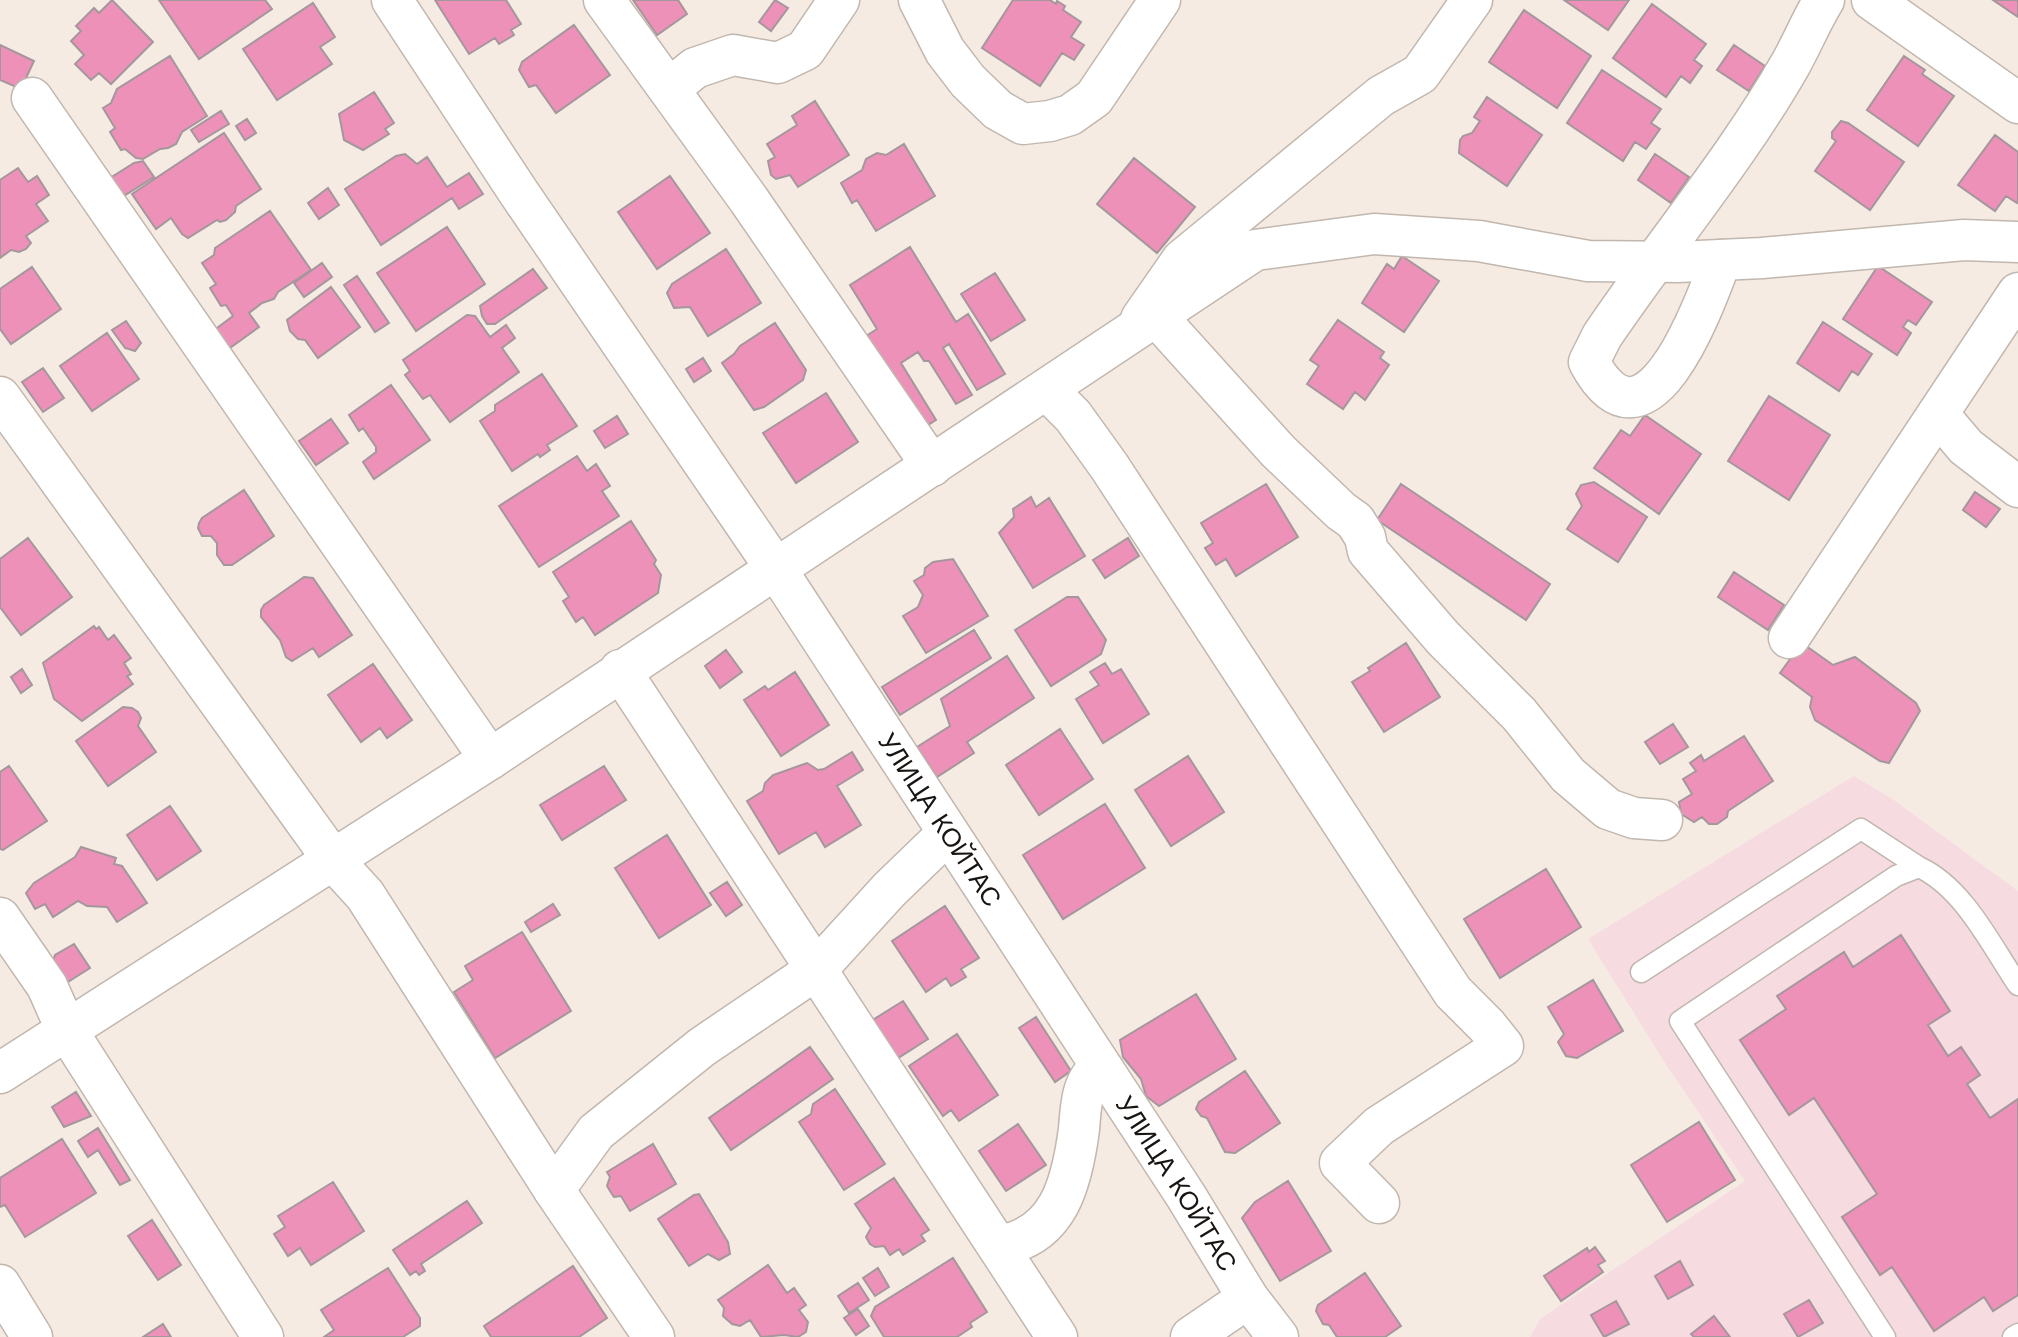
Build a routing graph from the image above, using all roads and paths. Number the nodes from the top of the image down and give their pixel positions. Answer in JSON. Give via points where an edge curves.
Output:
{"nodes":[{"id":1,"x":392,"y":0,"type":"edge"},
{"id":2,"x":604,"y":0,"type":"edge"},
{"id":3,"x":839,"y":0,"type":"edge"},
{"id":4,"x":919,"y":0,"type":"edge"},
{"id":5,"x":1160,"y":0,"type":"edge"},
{"id":6,"x":1472,"y":0,"type":"edge"},
{"id":7,"x":1824,"y":0,"type":"edge"},
{"id":8,"x":1872,"y":0,"type":"edge"},
{"id":9,"x":669,"y":89,"type":"junction"},
{"id":10,"x":32,"y":98,"type":"dead end"},
{"id":11,"x":2018,"y":103,"type":"edge"},
{"id":12,"x":2018,"y":242,"type":"edge"},
{"id":13,"x":1721,"y":260,"type":"junction"},
{"id":14,"x":1654,"y":261,"type":"junction"},
{"id":15,"x":2018,"y":293,"type":"edge"},
{"id":16,"x":1145,"y":325,"type":"junction"},
{"id":17,"x":1047,"y":390,"type":"junction"},
{"id":18,"x":0,"y":397,"type":"edge"},
{"id":19,"x":1938,"y":414,"type":"junction"},
{"id":20,"x":932,"y":466,"type":"junction"},
{"id":21,"x":2018,"y":487,"type":"edge"},
{"id":22,"x":776,"y":569,"type":"junction"},
{"id":23,"x":1789,"y":638,"type":"dead end"},
{"id":24,"x":620,"y":670,"type":"junction"},
{"id":25,"x":490,"y":759,"type":"junction"},
{"id":26,"x":1662,"y":820,"type":"dead end"},
{"id":27,"x":948,"y":833,"type":"junction"},
{"id":28,"x":334,"y":861,"type":"junction"},
{"id":29,"x":1919,"y":867,"type":"junction"},
{"id":30,"x":0,"y":918,"type":"edge"},
{"id":31,"x":817,"y":969,"type":"junction"},
{"id":32,"x":1641,"y":972,"type":"dead end"},
{"id":33,"x":2018,"y":985,"type":"edge"},
{"id":34,"x":66,"y":1029,"type":"junction"},
{"id":35,"x":1102,"y":1069,"type":"junction"},
{"id":36,"x":0,"y":1073,"type":"edge"},
{"id":37,"x":554,"y":1190,"type":"junction"},
{"id":38,"x":1379,"y":1203,"type":"dead end"},
{"id":39,"x":998,"y":1246,"type":"junction"},
{"id":40,"x":0,"y":1285,"type":"edge"},
{"id":41,"x":1248,"y":1298,"type":"junction"},
{"id":42,"x":32,"y":1337,"type":"edge"},
{"id":43,"x":263,"y":1337,"type":"edge"},
{"id":44,"x":654,"y":1337,"type":"edge"},
{"id":45,"x":1057,"y":1337,"type":"edge"},
{"id":46,"x":1191,"y":1337,"type":"edge"},
{"id":47,"x":1278,"y":1337,"type":"edge"},
{"id":48,"x":1885,"y":1337,"type":"edge"}],
"edges":[{"from":1,"to":22,"type":"street","name":"УЛИЦА КОЙТАС"},
{"from":2,"to":9,"type":"street"},
{"from":3,"to":9,"type":"street","via":[[805,50],[778,63],[733,55],[695,68]]},
{"from":4,"to":5,"type":"street","via":[[945,51],[968,81],[998,110],[1023,124],[1070,115],[1094,98]]},
{"from":6,"to":16,"type":"street","via":[[1420,74],[1381,96],[1182,260],[1147,306]]},
{"from":7,"to":14,"type":"street","via":[[1791,64]]},
{"from":8,"to":11,"type":"street"},
{"from":9,"to":20,"type":"street"},
{"from":10,"to":25,"type":"street"},
{"from":12,"to":13,"type":"street","via":[[1964,240]]},
{"from":13,"to":14,"type":"street"},
{"from":13,"to":14,"type":"street","via":[[1691,333],[1659,383],[1642,396],[1622,397],[1600,384],[1589,362]]},
{"from":14,"to":16,"type":"street","via":[[1588,261],[1479,241],[1374,234],[1255,250]]},
{"from":15,"to":19,"type":"street"},
{"from":16,"to":17,"type":"street"},
{"from":16,"to":26,"type":"street","via":[[1355,521],[1368,551],[1443,638],[1519,714],[1568,775],[1608,809]]},
{"from":17,"to":20,"type":"street"},
{"from":17,"to":38,"type":"street","via":[[1109,466],[1453,992],[1503,1046],[1379,1126],[1340,1163]]},
{"from":18,"to":28,"type":"street"},
{"from":19,"to":21,"type":"street","via":[[1966,447]]},
{"from":19,"to":23,"type":"street"},
{"from":20,"to":22,"type":"street"},
{"from":22,"to":24,"type":"street"},
{"from":22,"to":27,"type":"street","name":"УЛИЦА КОЙТАС"},
{"from":24,"to":25,"type":"street"},
{"from":24,"to":31,"type":"street"},
{"from":25,"to":28,"type":"street"},
{"from":27,"to":31,"type":"street"},
{"from":27,"to":35,"type":"street","name":"УЛИЦА КОЙТАС"},
{"from":28,"to":34,"type":"street"},
{"from":28,"to":37,"type":"street","via":[[365,895]]},
{"from":29,"to":32,"type":"lane","via":[[1861,829]]},
{"from":29,"to":33,"type":"lane","via":[[1935,875],[1970,914]]},
{"from":29,"to":48,"type":"lane","via":[[1896,876],[1680,1021]]},
{"from":30,"to":34,"type":"street","via":[[47,986]]},
{"from":31,"to":37,"type":"street","via":[[702,1047],[596,1132]]},
{"from":31,"to":39,"type":"street"},
{"from":34,"to":36,"type":"street"},
{"from":34,"to":43,"type":"street"},
{"from":35,"to":39,"type":"street","via":[[1089,1075],[1067,1187],[1054,1215],[1034,1235]]},
{"from":35,"to":41,"type":"street","name":"УЛИЦА КОЙТАС"},
{"from":37,"to":44,"type":"street"},
{"from":39,"to":45,"type":"street"},
{"from":40,"to":42,"type":"street"},
{"from":41,"to":46,"type":"street"},
{"from":41,"to":47,"type":"street","name":"УЛИЦА КОЙТАС"}]}
